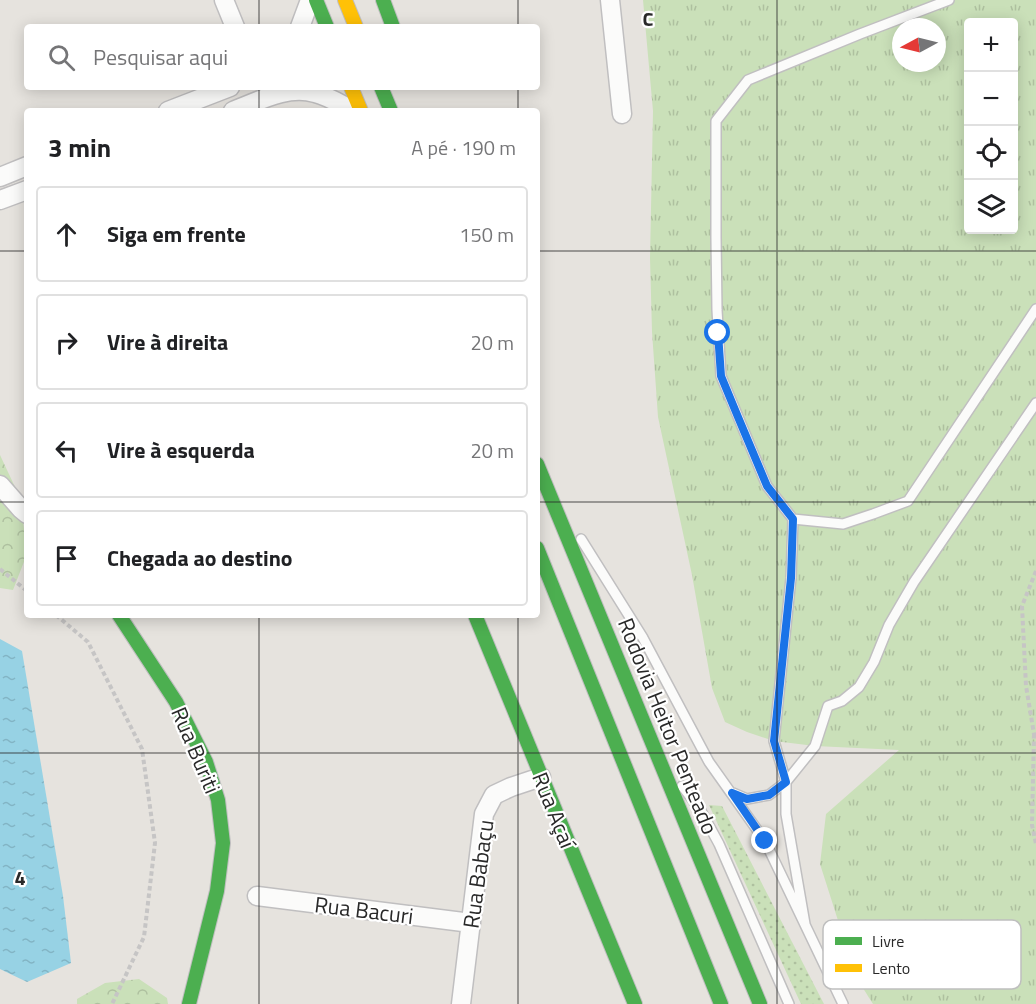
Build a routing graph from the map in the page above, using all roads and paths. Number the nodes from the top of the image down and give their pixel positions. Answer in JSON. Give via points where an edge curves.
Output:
{"nodes":[{"id":1,"x":225,"y":0,"type":"edge"},
{"id":2,"x":310,"y":0,"type":"edge"},
{"id":3,"x":316,"y":0,"type":"edge"},
{"id":4,"x":345,"y":0,"type":"edge"},
{"id":5,"x":383,"y":0,"type":"edge"},
{"id":6,"x":610,"y":0,"type":"edge"},
{"id":7,"x":949,"y":0,"type":"edge"},
{"id":8,"x":234,"y":24,"type":"edge"},
{"id":9,"x":301,"y":24,"type":"edge"},
{"id":10,"x":326,"y":24,"type":"edge"},
{"id":11,"x":355,"y":24,"type":"edge"},
{"id":12,"x":392,"y":24,"type":"edge"},
{"id":13,"x":222,"y":90,"type":"edge"},
{"id":14,"x":302,"y":90,"type":"edge"},
{"id":15,"x":302,"y":90,"type":"edge"},
{"id":16,"x":352,"y":90,"type":"edge"},
{"id":17,"x":383,"y":90,"type":"edge"},
{"id":18,"x":264,"y":99,"type":"edge"},
{"id":19,"x":176,"y":108,"type":"edge"},
{"id":20,"x":241,"y":108,"type":"edge"},
{"id":21,"x":348,"y":108,"type":"edge"},
{"id":22,"x":360,"y":108,"type":"edge"},
{"id":23,"x":396,"y":108,"type":"edge"},
{"id":24,"x":622,"y":114,"type":"dead end"},
{"id":25,"x":24,"y":167,"type":"edge"},
{"id":26,"x":0,"y":177,"type":"edge"},
{"id":27,"x":24,"y":191,"type":"edge"},
{"id":28,"x":0,"y":200,"type":"edge"},
{"id":29,"x":1036,"y":309,"type":"edge"},
{"id":30,"x":1036,"y":403,"type":"edge"},
{"id":31,"x":540,"y":472,"type":"edge"},
{"id":32,"x":540,"y":472,"type":"edge"},
{"id":33,"x":0,"y":485,"type":"edge"},
{"id":34,"x":24,"y":511,"type":"edge"},
{"id":35,"x":793,"y":519,"type":"junction"},
{"id":36,"x":571,"y":523,"type":"dead end"},
{"id":37,"x":577,"y":532,"type":"dead end"},
{"id":38,"x":540,"y":555,"type":"edge"},
{"id":39,"x":0,"y":569,"type":"edge"},
{"id":40,"x":1036,"y":571,"type":"edge"},
{"id":41,"x":24,"y":589,"type":"edge"},
{"id":42,"x":60,"y":618,"type":"edge"},
{"id":43,"x":122,"y":618,"type":"edge"},
{"id":44,"x":476,"y":618,"type":"edge"},
{"id":45,"x":1035,"y":735,"type":"edge"},
{"id":46,"x":660,"y":761,"type":"junction"},
{"id":47,"x":541,"y":777,"type":"junction"},
{"id":48,"x":786,"y":782,"type":"junction"},
{"id":49,"x":732,"y":793,"type":"junction"},
{"id":50,"x":1036,"y":844,"type":"edge"},
{"id":51,"x":257,"y":896,"type":"dead end"},
{"id":52,"x":471,"y":923,"type":"junction"},
{"id":53,"x":806,"y":924,"type":"junction"},
{"id":54,"x":823,"y":961,"type":"edge"},
{"id":55,"x":836,"y":989,"type":"edge"},
{"id":56,"x":112,"y":1004,"type":"edge"},
{"id":57,"x":189,"y":1004,"type":"edge"},
{"id":58,"x":461,"y":1004,"type":"edge"},
{"id":59,"x":635,"y":1004,"type":"edge"},
{"id":60,"x":721,"y":1004,"type":"edge"},
{"id":61,"x":760,"y":1004,"type":"edge"},
{"id":62,"x":789,"y":1004,"type":"edge"},
{"id":63,"x":843,"y":1004,"type":"edge"}],
"edges":[{"from":1,"to":8,"type":"street"},
{"from":2,"to":9,"type":"street"},
{"from":3,"to":10,"type":"main road"},
{"from":4,"to":11,"type":"main road"},
{"from":5,"to":12,"type":"main road"},
{"from":6,"to":24,"type":"street"},
{"from":7,"to":35,"type":"lane","via":[[748,80],[716,121],[721,376],[767,486]]},
{"from":13,"to":19,"type":"street"},
{"from":14,"to":18,"type":"street"},
{"from":15,"to":21,"type":"street"},
{"from":16,"to":22,"type":"main road"},
{"from":17,"to":23,"type":"main road"},
{"from":18,"to":20,"type":"street"},
{"from":25,"to":26,"type":"street"},
{"from":27,"to":28,"type":"street"},
{"from":29,"to":35,"type":"lane","via":[[908,501],[843,524]]},
{"from":30,"to":48,"type":"lane","via":[[909,591],[859,687],[842,701],[828,706],[815,746]]},
{"from":31,"to":36,"type":"lane"},
{"from":32,"to":46,"type":"main road","name":"Rodovia Heitor Penteado"},
{"from":33,"to":34,"type":"street"},
{"from":35,"to":48,"type":"lane","via":[[791,578],[774,741]]},
{"from":37,"to":49,"type":"lane","via":[[643,638],[710,762]]},
{"from":38,"to":60,"type":"main road"},
{"from":39,"to":41,"type":"path"},
{"from":40,"to":45,"type":"path","via":[[1022,606],[1026,686]]},
{"from":42,"to":56,"type":"path","via":[[88,642],[142,749],[155,843],[144,937]]},
{"from":43,"to":57,"type":"main road","name":"Rua Buriti","via":[[176,702],[206,762],[218,800],[223,843],[217,891]]},
{"from":44,"to":47,"type":"main road","name":"Rua Açaí"},
{"from":45,"to":50,"type":"path","via":[[1032,825]]},
{"from":46,"to":61,"type":"main road","name":"Rodovia Heitor Penteado"},
{"from":46,"to":62,"type":"lane","via":[[700,809],[719,844]]},
{"from":47,"to":52,"type":"street","name":"Rua Babaçu","via":[[494,795],[484,814]]},
{"from":47,"to":59,"type":"main road","name":"Rua Açaí"},
{"from":48,"to":49,"type":"lane","via":[[769,795],[747,799]]},
{"from":48,"to":53,"type":"lane","via":[[786,814]]},
{"from":49,"to":53,"type":"lane","via":[[765,841]]},
{"from":51,"to":52,"type":"street","name":"Rua Bacuri"},
{"from":52,"to":58,"type":"street","name":"Rua Babaçu"},
{"from":53,"to":54,"type":"lane"},
{"from":55,"to":63,"type":"lane"}]}
